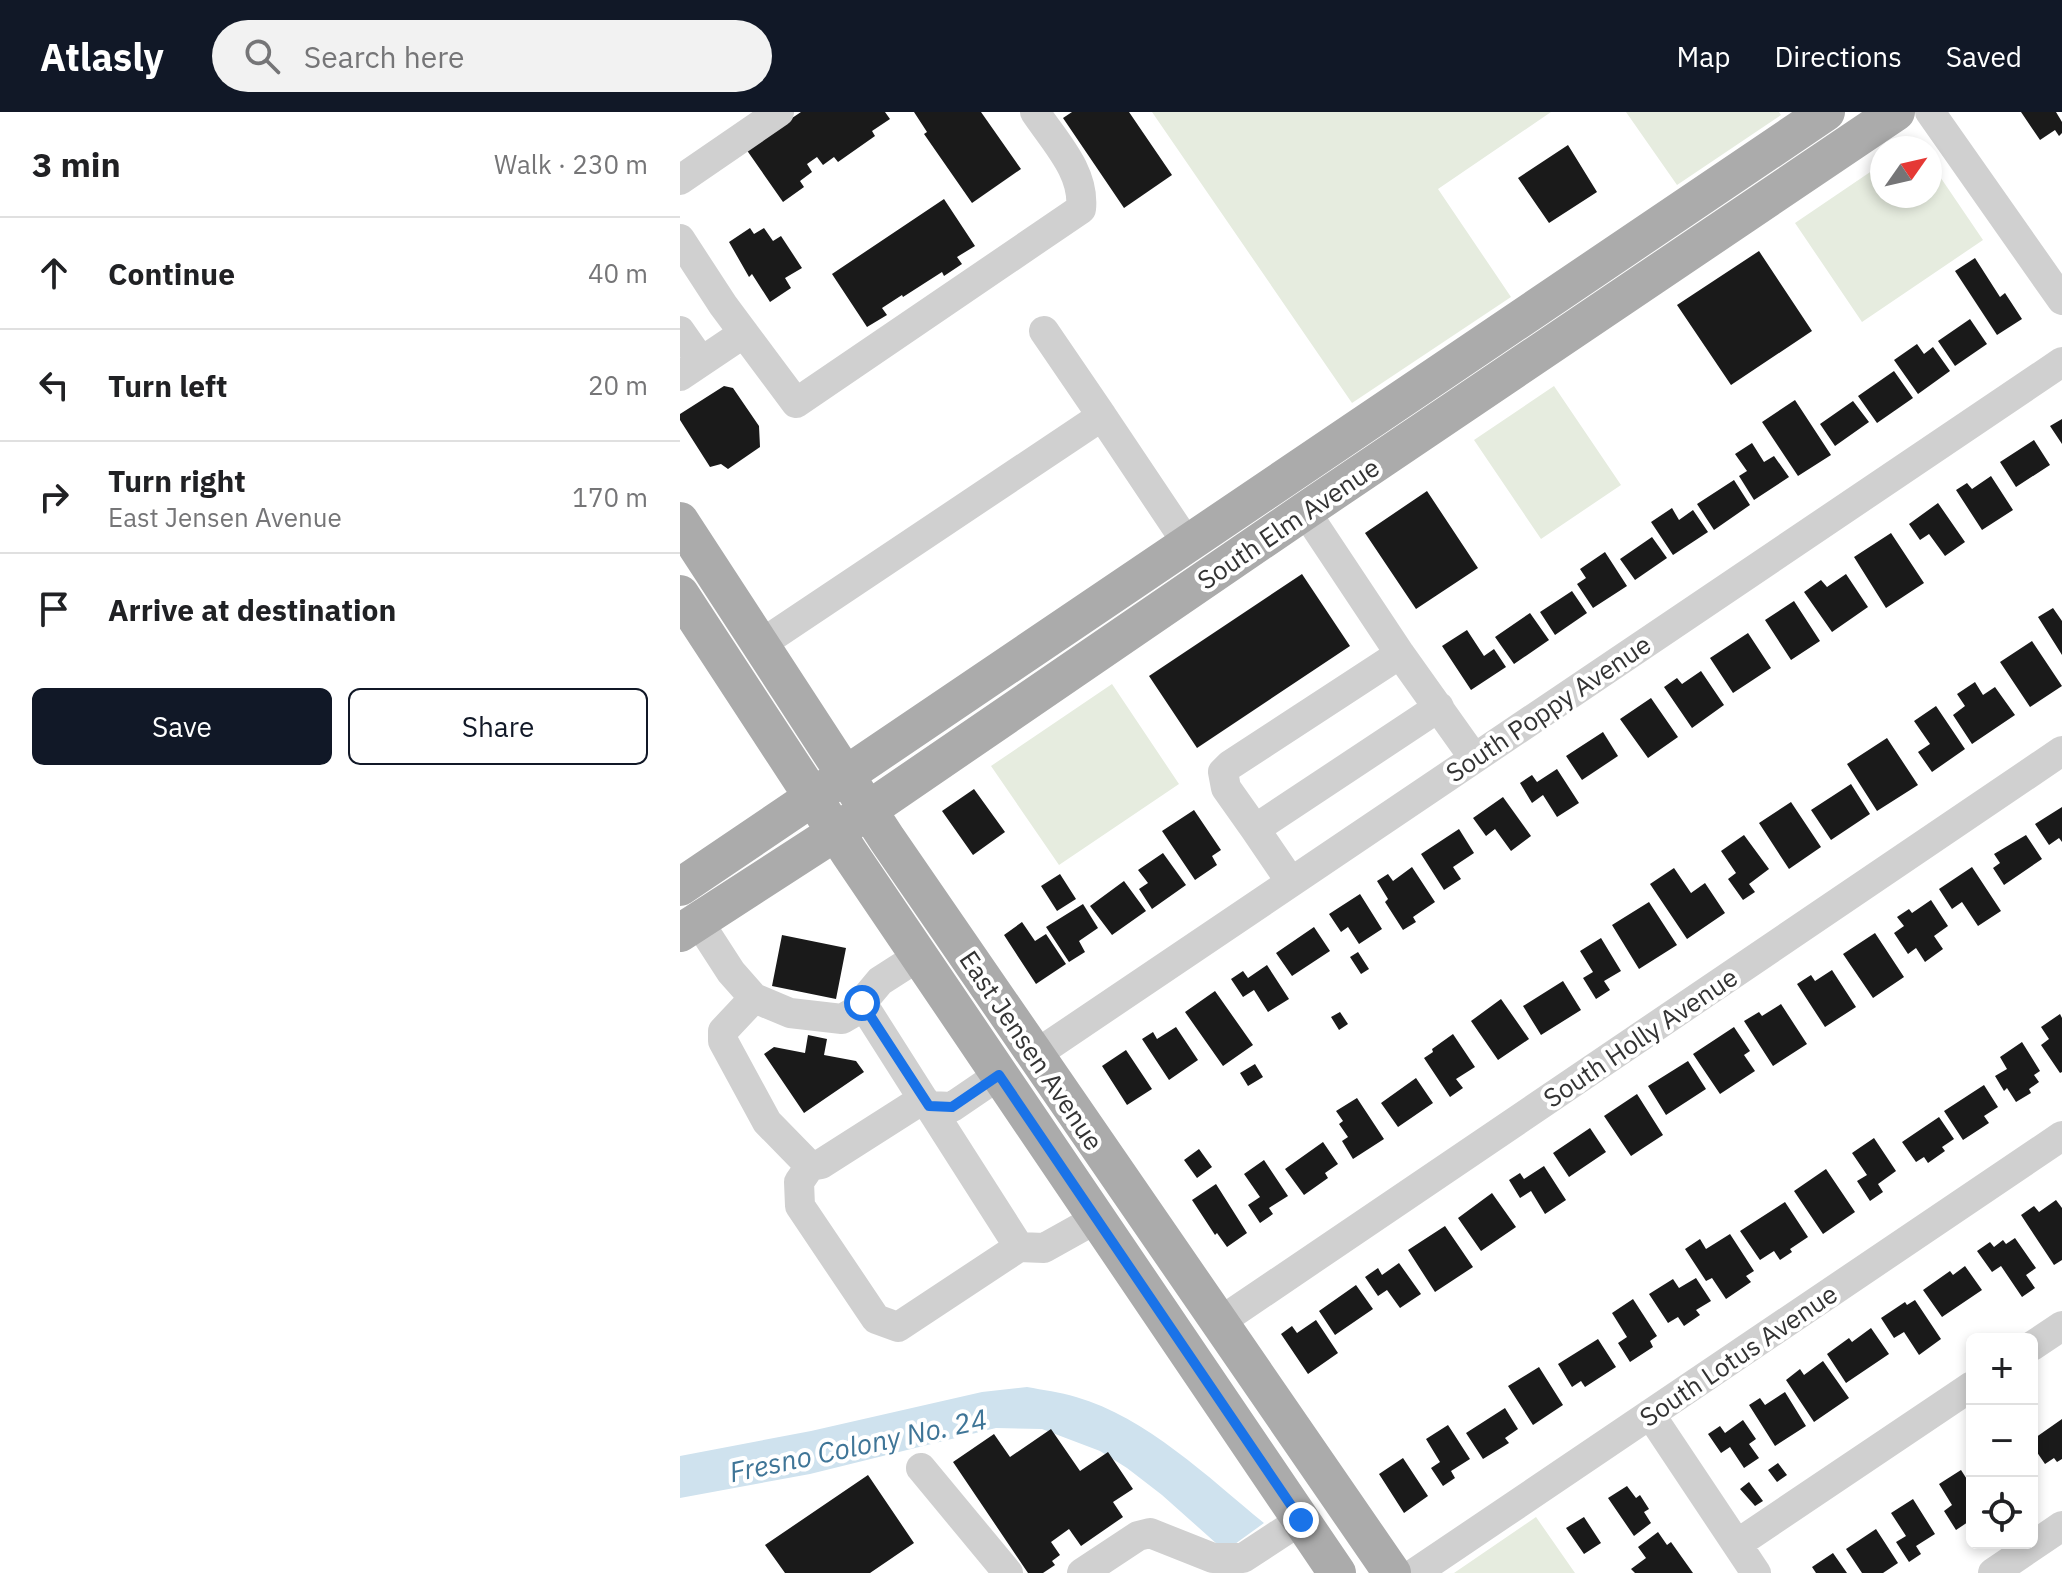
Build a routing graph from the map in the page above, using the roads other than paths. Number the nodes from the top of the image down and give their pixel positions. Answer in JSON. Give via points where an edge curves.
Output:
{"nodes":[{"id":1,"x":779,"y":112,"type":"edge"},
{"id":2,"x":1035,"y":112,"type":"edge"},
{"id":3,"x":1826,"y":112,"type":"edge"},
{"id":4,"x":1896,"y":112,"type":"edge"},
{"id":5,"x":1930,"y":112,"type":"edge"},
{"id":6,"x":680,"y":180,"type":"edge"},
{"id":7,"x":680,"y":239,"type":"edge"},
{"id":8,"x":691,"y":281,"type":"edge"},
{"id":9,"x":2062,"y":300,"type":"edge"},
{"id":10,"x":680,"y":331,"type":"edge"},
{"id":11,"x":1044,"y":331,"type":"dead end"},
{"id":12,"x":744,"y":333,"type":"junction"},
{"id":13,"x":2062,"y":362,"type":"edge"},
{"id":14,"x":691,"y":369,"type":"edge"},
{"id":15,"x":1102,"y":416,"type":"junction"},
{"id":16,"x":1305,"y":511,"type":"junction"},
{"id":17,"x":680,"y":521,"type":"edge"},
{"id":18,"x":1187,"y":543,"type":"junction"},
{"id":19,"x":680,"y":594,"type":"edge"},
{"id":20,"x":761,"y":644,"type":"junction"},
{"id":21,"x":1400,"y":654,"type":"junction"},
{"id":22,"x":1439,"y":707,"type":"junction"},
{"id":23,"x":2062,"y":751,"type":"edge"},
{"id":24,"x":1474,"y":758,"type":"junction"},
{"id":25,"x":845,"y":775,"type":"junction"},
{"id":26,"x":812,"y":797,"type":"junction"},
{"id":27,"x":868,"y":809,"type":"junction"},
{"id":28,"x":1255,"y":829,"type":"junction"},
{"id":29,"x":836,"y":832,"type":"junction"},
{"id":30,"x":1291,"y":882,"type":"junction"},
{"id":31,"x":680,"y":887,"type":"edge"},
{"id":32,"x":689,"y":927,"type":"edge"},
{"id":33,"x":919,"y":956,"type":"junction"},
{"id":34,"x":754,"y":998,"type":"junction"},
{"id":35,"x":862,"y":1003,"type":"junction"},
{"id":36,"x":1035,"y":1055,"type":"junction"},
{"id":37,"x":999,"y":1075,"type":"junction"},
{"id":38,"x":926,"y":1102,"type":"junction"},
{"id":39,"x":2062,"y":1136,"type":"edge"},
{"id":40,"x":810,"y":1166,"type":"junction"},
{"id":41,"x":1096,"y":1219,"type":"junction"},
{"id":42,"x":1019,"y":1247,"type":"junction"},
{"id":43,"x":1218,"y":1323,"type":"junction"},
{"id":44,"x":2062,"y":1326,"type":"edge"},
{"id":45,"x":2038,"y":1342,"type":"edge"},
{"id":46,"x":1966,"y":1390,"type":"edge"},
{"id":47,"x":1650,"y":1414,"type":"junction"},
{"id":48,"x":921,"y":1468,"type":"dead end"},
{"id":49,"x":1273,"y":1479,"type":"junction"},
{"id":50,"x":1301,"y":1520,"type":"junction"},
{"id":51,"x":2062,"y":1526,"type":"edge"},
{"id":52,"x":1737,"y":1544,"type":"junction"},
{"id":53,"x":1008,"y":1573,"type":"edge"},
{"id":54,"x":1082,"y":1573,"type":"edge"},
{"id":55,"x":1337,"y":1573,"type":"edge"},
{"id":56,"x":1365,"y":1573,"type":"edge"},
{"id":57,"x":1392,"y":1573,"type":"edge"},
{"id":58,"x":1415,"y":1573,"type":"edge"},
{"id":59,"x":1756,"y":1573,"type":"edge"},
{"id":60,"x":1993,"y":1573,"type":"edge"}],
"edges":[{"from":1,"to":6,"type":"street"},
{"from":2,"to":12,"type":"street","via":[[1077,174],[1083,192],[1081,209],[1070,219],[796,403]]},
{"from":3,"to":18,"type":"main road","name":"South Elm Avenue"},
{"from":4,"to":16,"type":"main road","name":"South Elm Avenue"},
{"from":5,"to":9,"type":"street"},
{"from":7,"to":8,"type":"street"},
{"from":8,"to":12,"type":"street"},
{"from":10,"to":14,"type":"street"},
{"from":11,"to":15,"type":"street"},
{"from":12,"to":14,"type":"street"},
{"from":13,"to":24,"type":"street","name":"South Poppy Avenue"},
{"from":15,"to":18,"type":"street"},
{"from":15,"to":20,"type":"street"},
{"from":16,"to":21,"type":"street"},
{"from":16,"to":27,"type":"main road","name":"South Elm Avenue"},
{"from":17,"to":20,"type":"main road","name":"East Jensen Avenue"},
{"from":18,"to":25,"type":"main road","name":"South Elm Avenue"},
{"from":19,"to":26,"type":"main road","name":"East Jensen Avenue"},
{"from":20,"to":25,"type":"main road","name":"East Jensen Avenue"},
{"from":21,"to":22,"type":"street"},
{"from":21,"to":28,"type":"street","via":[[1223,772],[1226,788]]},
{"from":22,"to":24,"type":"street"},
{"from":22,"to":28,"type":"street"},
{"from":23,"to":43,"type":"street","name":"South Holly Avenue"},
{"from":24,"to":30,"type":"street","name":"South Poppy Avenue"},
{"from":25,"to":26,"type":"main road","name":"South Elm Avenue"},
{"from":25,"to":27,"type":"main road","name":"East Jensen Avenue"},
{"from":26,"to":29,"type":"main road","name":"East Jensen Avenue"},
{"from":26,"to":31,"type":"main road","name":"South Elm Avenue"},
{"from":27,"to":29,"type":"main road","name":"South Elm Avenue"},
{"from":27,"to":36,"type":"main road","name":"East Jensen Avenue"},
{"from":28,"to":30,"type":"street"},
{"from":29,"to":32,"type":"main road","name":"South Elm Avenue"},
{"from":29,"to":33,"type":"main road","name":"East Jensen Avenue"},
{"from":30,"to":36,"type":"street","name":"South Poppy Avenue"},
{"from":32,"to":34,"type":"street"},
{"from":33,"to":35,"type":"street","via":[[880,981]]},
{"from":33,"to":37,"type":"main road","name":"East Jensen Avenue"},
{"from":34,"to":35,"type":"street","via":[[790,1013],[842,1019]]},
{"from":34,"to":40,"type":"street","via":[[723,1031],[723,1041],[767,1122]]},
{"from":35,"to":38,"type":"street"},
{"from":36,"to":43,"type":"main road","name":"East Jensen Avenue"},
{"from":37,"to":38,"type":"street","via":[[952,1107]]},
{"from":37,"to":41,"type":"main road","name":"East Jensen Avenue"},
{"from":38,"to":40,"type":"street"},
{"from":38,"to":42,"type":"street"},
{"from":39,"to":47,"type":"street","name":"South Lotus Avenue"},
{"from":40,"to":42,"type":"street","via":[[799,1182],[800,1206],[876,1319],[898,1327]]},
{"from":41,"to":42,"type":"street","via":[[1044,1248]]},
{"from":41,"to":43,"type":"main road","via":[[1138,1237],[1186,1306]]},
{"from":41,"to":49,"type":"main road","name":"East Jensen Avenue"},
{"from":43,"to":57,"type":"main road","name":"East Jensen Avenue"},
{"from":44,"to":45,"type":"street"},
{"from":46,"to":52,"type":"street"},
{"from":47,"to":52,"type":"street"},
{"from":47,"to":58,"type":"street","name":"South Lotus Avenue"},
{"from":48,"to":53,"type":"street"},
{"from":49,"to":50,"type":"main road","name":"East Jensen Avenue"},
{"from":49,"to":56,"type":"main road","via":[[1312,1501]]},
{"from":50,"to":54,"type":"street","via":[[1243,1558],[1213,1558],[1150,1533]]},
{"from":50,"to":55,"type":"main road","name":"East Jensen Avenue"},
{"from":51,"to":60,"type":"street"},
{"from":52,"to":59,"type":"street"}]}
